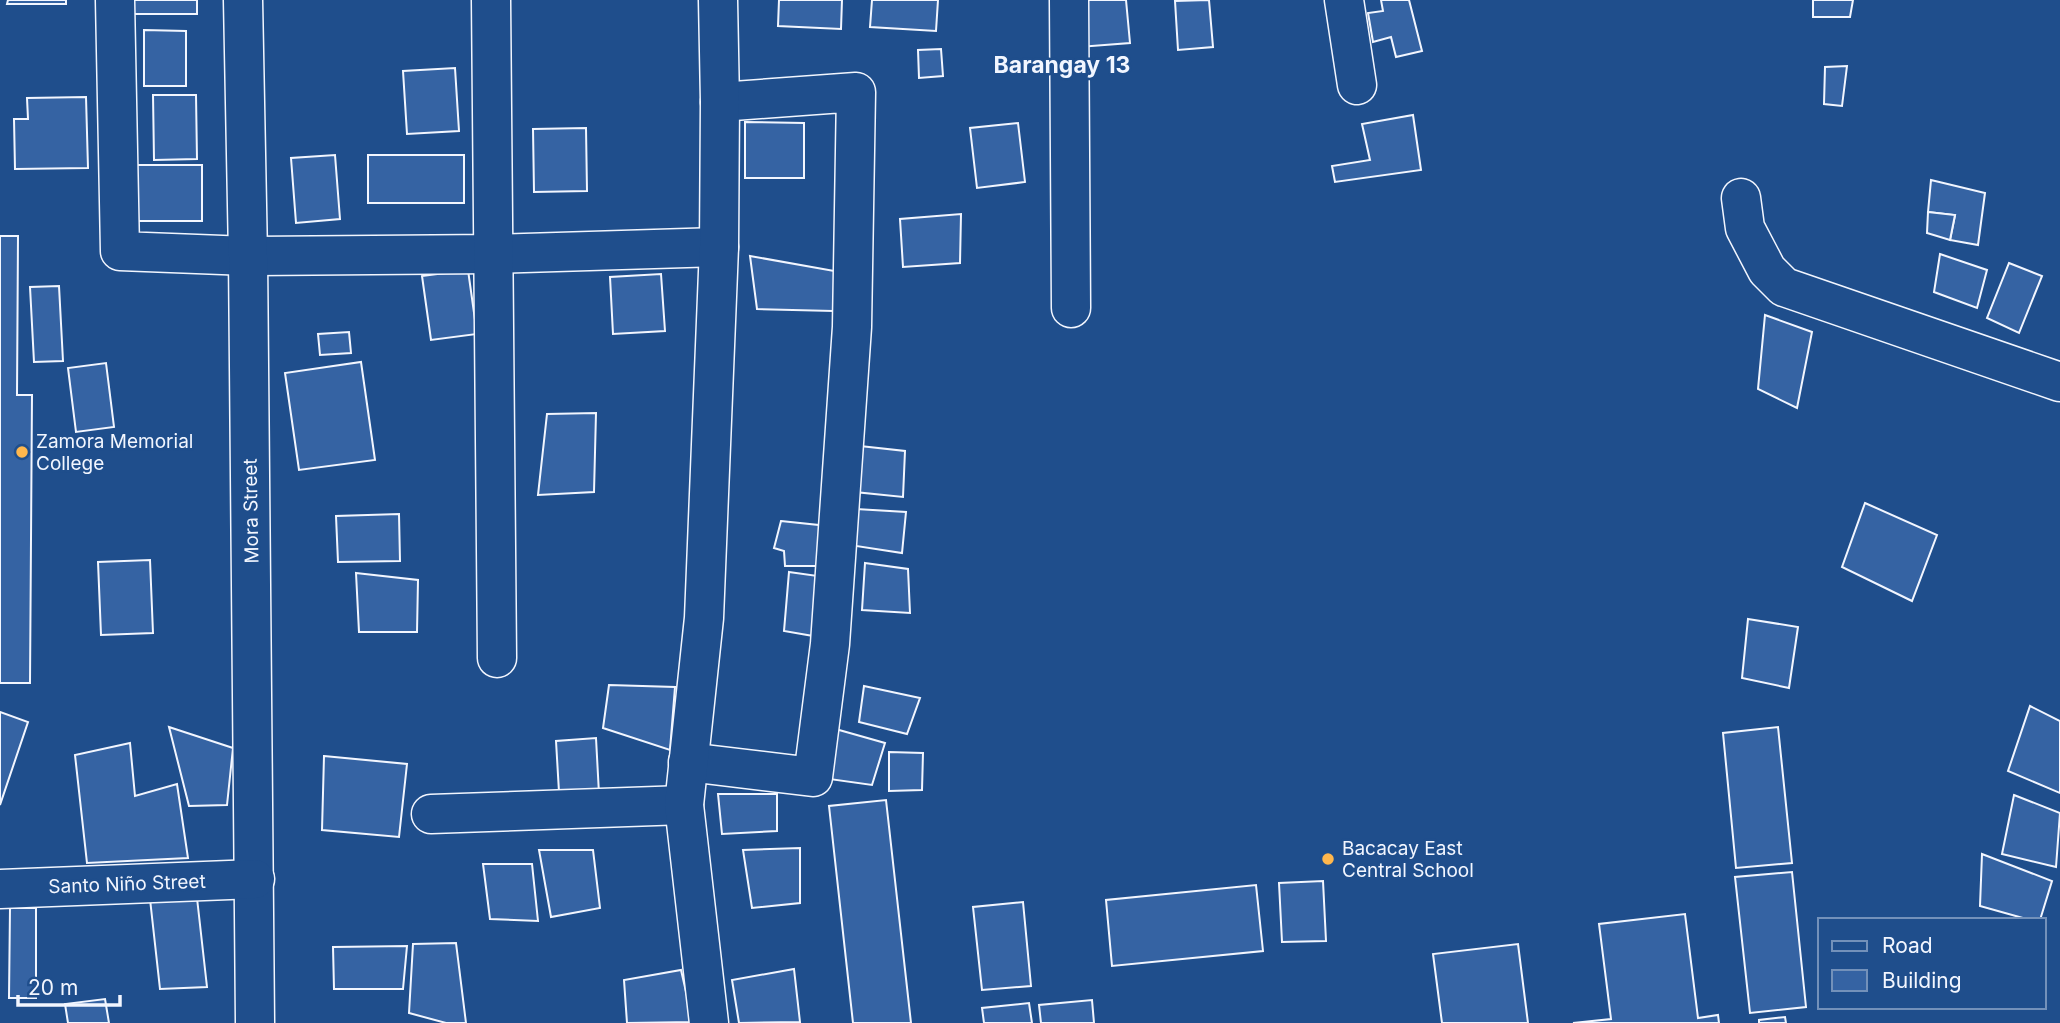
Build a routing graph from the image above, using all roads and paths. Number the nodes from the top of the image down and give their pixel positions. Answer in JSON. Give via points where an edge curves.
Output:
{"nodes":[{"id":1,"x":114,"y":0,"type":"edge"},
{"id":2,"x":243,"y":0,"type":"edge"},
{"id":3,"x":492,"y":0,"type":"edge"},
{"id":4,"x":718,"y":0,"type":"edge"},
{"id":5,"x":1069,"y":0,"type":"edge"},
{"id":6,"x":1344,"y":0,"type":"edge"},
{"id":7,"x":1357,"y":85,"type":"dead end"},
{"id":8,"x":720,"y":102,"type":"junction"},
{"id":9,"x":1741,"y":198,"type":"dead end"},
{"id":10,"x":719,"y":247,"type":"junction"},
{"id":11,"x":494,"y":254,"type":"junction"},
{"id":12,"x":248,"y":256,"type":"junction"},
{"id":13,"x":1071,"y":308,"type":"dead end"},
{"id":14,"x":2060,"y":382,"type":"edge"},
{"id":15,"x":497,"y":659,"type":"dead end"},
{"id":16,"x":688,"y":762,"type":"junction"},
{"id":17,"x":684,"y":805,"type":"junction"},
{"id":18,"x":431,"y":814,"type":"dead end"},
{"id":19,"x":255,"y":879,"type":"junction"},
{"id":20,"x":0,"y":889,"type":"edge"},
{"id":21,"x":255,"y":1023,"type":"edge"},
{"id":22,"x":709,"y":1023,"type":"edge"}],
"edges":[{"from":1,"to":12,"type":"street","via":[[120,250]]},
{"from":2,"to":12,"type":"street","name":"Mora Street"},
{"from":3,"to":11,"type":"street"},
{"from":4,"to":8,"type":"street"},
{"from":5,"to":13,"type":"street"},
{"from":6,"to":7,"type":"street"},
{"from":8,"to":10,"type":"street"},
{"from":8,"to":16,"type":"street","via":[[856,92],[852,327],[830,644],[813,777]]},
{"from":9,"to":14,"type":"street","via":[[1745,228],[1767,270],[1784,287]]},
{"from":10,"to":11,"type":"street"},
{"from":10,"to":16,"type":"street","via":[[704,618]]},
{"from":11,"to":12,"type":"street"},
{"from":11,"to":15,"type":"street"},
{"from":12,"to":19,"type":"street","name":"Mora Street"},
{"from":16,"to":17,"type":"street"},
{"from":17,"to":18,"type":"street"},
{"from":17,"to":22,"type":"street"},
{"from":19,"to":20,"type":"street","name":"Santo Niño Street"},
{"from":19,"to":21,"type":"street","name":"Mora Street"}]}
